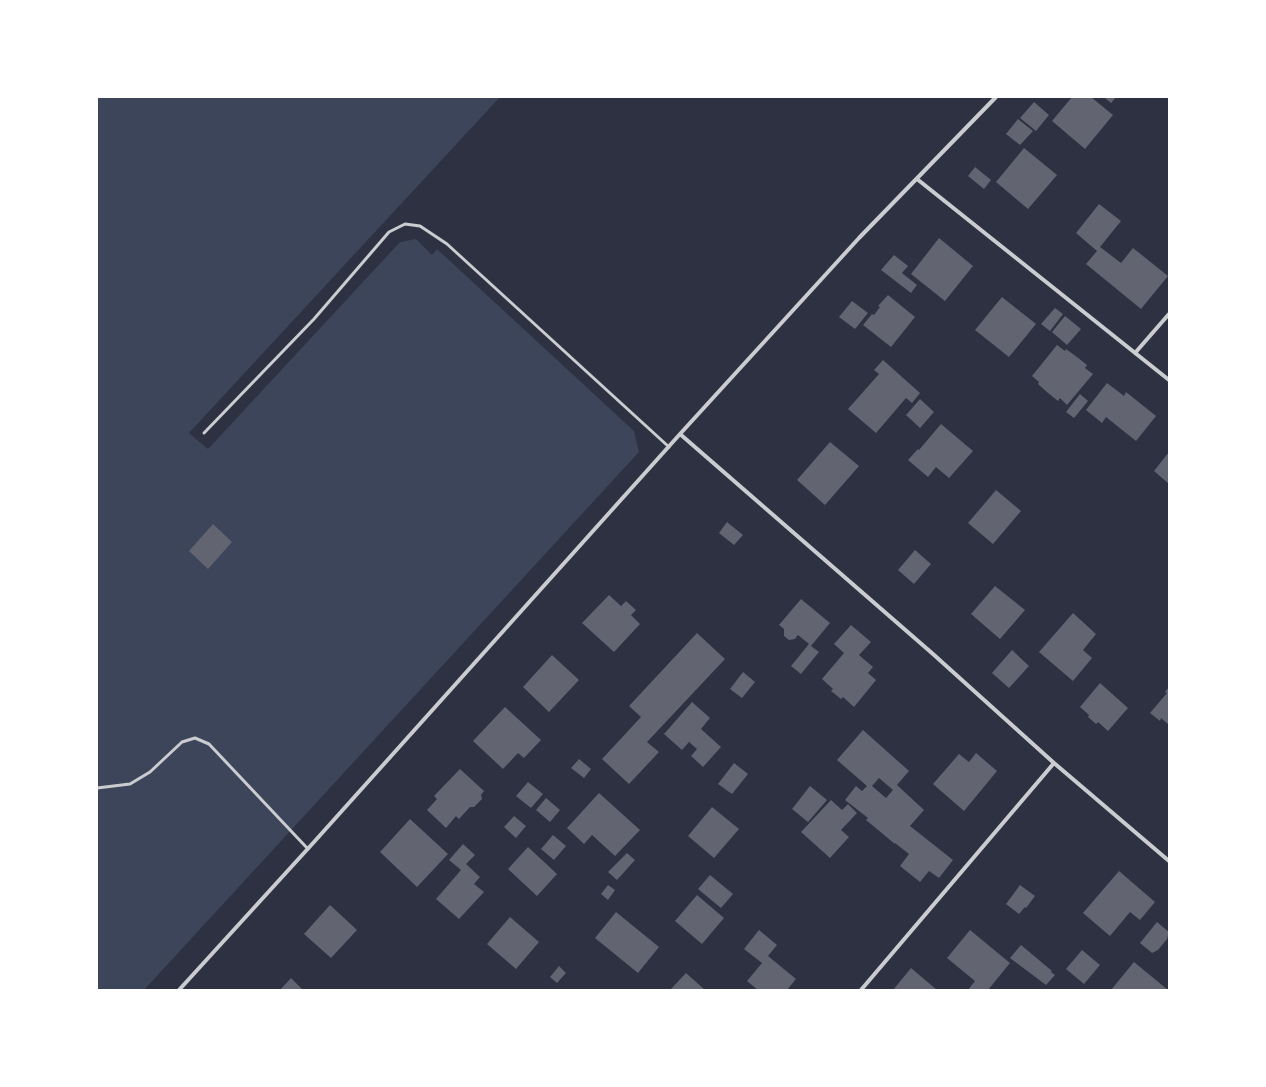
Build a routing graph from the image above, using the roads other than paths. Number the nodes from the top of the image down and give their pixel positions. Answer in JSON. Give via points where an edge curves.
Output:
{"nodes":[{"id":1,"x":996,"y":97,"type":"edge"},
{"id":2,"x":917,"y":179,"type":"junction"},
{"id":3,"x":1169,"y":314,"type":"edge"},
{"id":4,"x":1135,"y":353,"type":"junction"},
{"id":5,"x":1169,"y":380,"type":"edge"},
{"id":6,"x":204,"y":433,"type":"dead end"},
{"id":7,"x":680,"y":434,"type":"junction"},
{"id":8,"x":669,"y":448,"type":"junction"},
{"id":9,"x":1054,"y":763,"type":"junction"},
{"id":10,"x":97,"y":788,"type":"edge"},
{"id":11,"x":308,"y":849,"type":"junction"},
{"id":12,"x":1169,"y":861,"type":"edge"},
{"id":13,"x":179,"y":990,"type":"edge"},
{"id":14,"x":861,"y":990,"type":"edge"}],
"edges":[{"from":1,"to":2,"type":"street"},
{"from":2,"to":4,"type":"street"},
{"from":2,"to":7,"type":"street"},
{"from":3,"to":4,"type":"street"},
{"from":4,"to":5,"type":"street"},
{"from":6,"to":8,"type":"lane","via":[[314,320],[389,232],[405,224],[420,226],[447,244]]},
{"from":7,"to":8,"type":"street"},
{"from":7,"to":9,"type":"street","via":[[927,648]]},
{"from":8,"to":11,"type":"street"},
{"from":9,"to":12,"type":"street"},
{"from":9,"to":14,"type":"street"},
{"from":10,"to":11,"type":"lane","via":[[130,784],[150,772],[182,742],[195,738],[210,744]]},
{"from":11,"to":13,"type":"street"}]}
